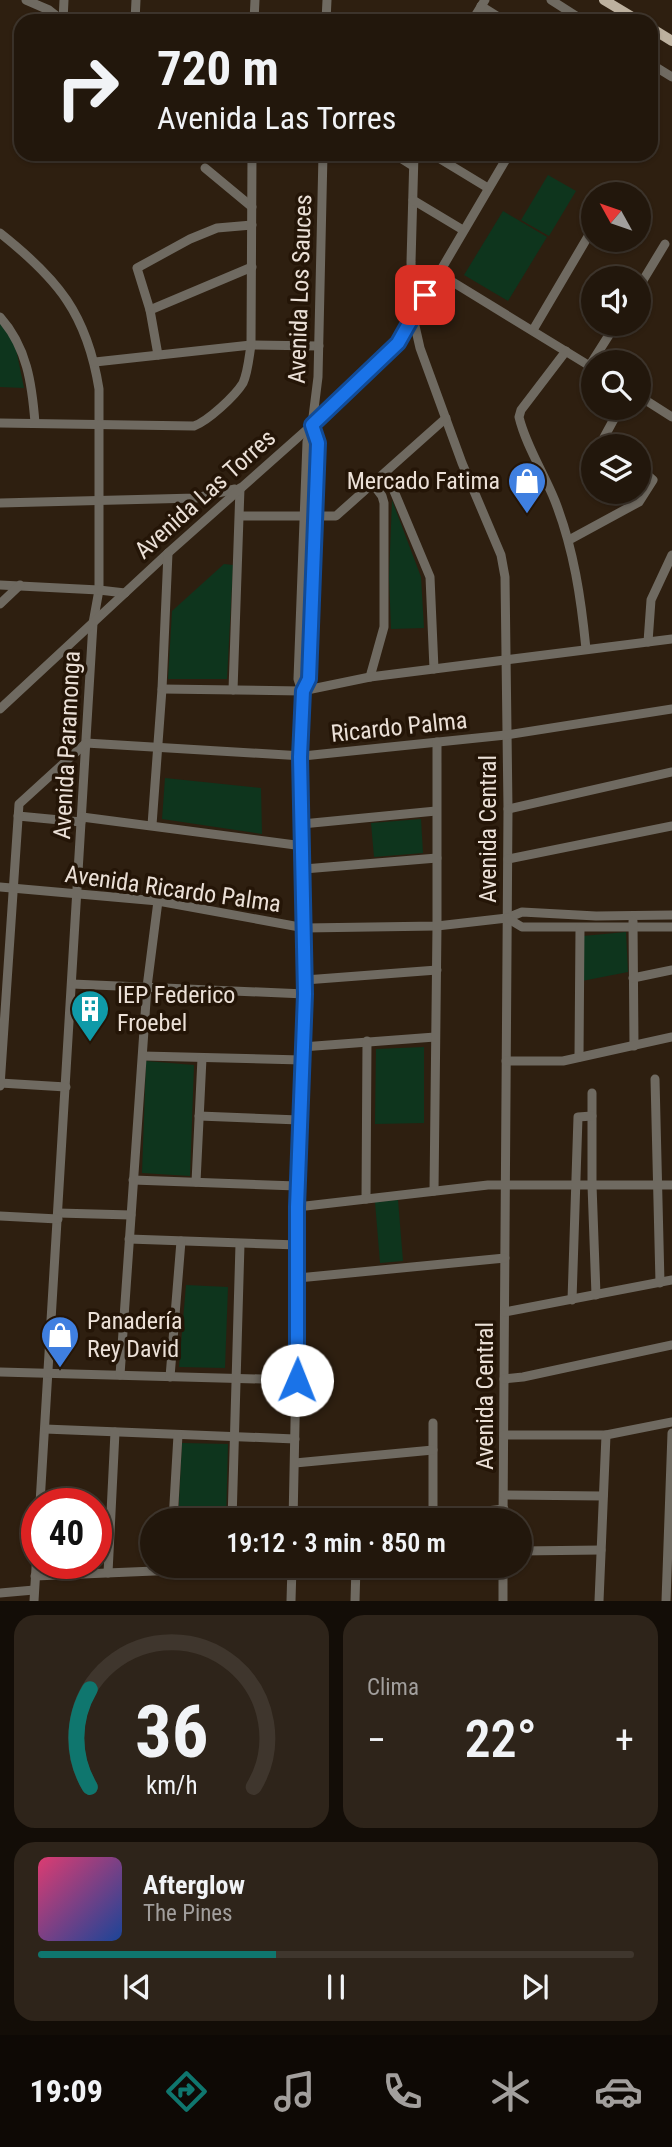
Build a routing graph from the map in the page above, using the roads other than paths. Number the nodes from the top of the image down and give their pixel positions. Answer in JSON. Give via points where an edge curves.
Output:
{"nodes":[{"id":1,"x":26,"y":0,"type":"edge"},
{"id":2,"x":551,"y":0,"type":"edge"},
{"id":3,"x":604,"y":0,"type":"edge"},
{"id":4,"x":54,"y":14,"type":"edge"},
{"id":5,"x":573,"y":14,"type":"edge"},
{"id":6,"x":627,"y":14,"type":"edge"},
{"id":7,"x":252,"y":161,"type":"edge"},
{"id":8,"x":323,"y":161,"type":"edge"},
{"id":9,"x":406,"y":161,"type":"edge"},
{"id":10,"x":414,"y":161,"type":"edge"},
{"id":11,"x":444,"y":161,"type":"edge"},
{"id":12,"x":505,"y":161,"type":"edge"},
{"id":13,"x":414,"y":166,"type":"junction"},
{"id":14,"x":205,"y":168,"type":"dead end"},
{"id":15,"x":488,"y":188,"type":"junction"},
{"id":16,"x":413,"y":200,"type":"junction"},
{"id":17,"x":252,"y":207,"type":"junction"},
{"id":18,"x":252,"y":225,"type":"junction"},
{"id":19,"x":463,"y":230,"type":"junction"},
{"id":20,"x":0,"y":233,"type":"edge"},
{"id":21,"x":665,"y":244,"type":"dead end"},
{"id":22,"x":581,"y":249,"type":"edge"},
{"id":23,"x":252,"y":267,"type":"junction"},
{"id":24,"x":651,"y":267,"type":"edge"},
{"id":25,"x":438,"y":273,"type":"junction"},
{"id":26,"x":150,"y":310,"type":"junction"},
{"id":27,"x":0,"y":317,"type":"edge"},
{"id":28,"x":413,"y":317,"type":"junction"},
{"id":29,"x":533,"y":331,"type":"junction"},
{"id":30,"x":251,"y":345,"type":"junction"},
{"id":31,"x":318,"y":345,"type":"junction"},
{"id":32,"x":566,"y":351,"type":"junction"},
{"id":33,"x":158,"y":355,"type":"junction"},
{"id":34,"x":581,"y":361,"type":"edge"},
{"id":35,"x":95,"y":362,"type":"junction"},
{"id":36,"x":651,"y":403,"type":"edge"},
{"id":37,"x":672,"y":416,"type":"edge"},
{"id":38,"x":446,"y":418,"type":"junction"},
{"id":39,"x":0,"y":423,"type":"edge"},
{"id":40,"x":35,"y":424,"type":"junction"},
{"id":41,"x":99,"y":425,"type":"junction"},
{"id":42,"x":312,"y":425,"type":"junction"},
{"id":43,"x":386,"y":472,"type":"junction"},
{"id":44,"x":373,"y":484,"type":"junction"},
{"id":45,"x":240,"y":488,"type":"junction"},
{"id":46,"x":99,"y":500,"type":"junction"},
{"id":47,"x":0,"y":503,"type":"edge"},
{"id":48,"x":635,"y":504,"type":"edge"},
{"id":49,"x":240,"y":516,"type":"junction"},
{"id":50,"x":305,"y":517,"type":"junction"},
{"id":51,"x":317,"y":517,"type":"junction"},
{"id":52,"x":569,"y":540,"type":"junction"},
{"id":53,"x":167,"y":554,"type":"junction"},
{"id":54,"x":672,"y":555,"type":"edge"},
{"id":55,"x":0,"y":585,"type":"edge"},
{"id":56,"x":20,"y":586,"type":"junction"},
{"id":57,"x":99,"y":590,"type":"junction"},
{"id":58,"x":125,"y":593,"type":"junction"},
{"id":59,"x":0,"y":604,"type":"edge"},
{"id":60,"x":93,"y":623,"type":"junction"},
{"id":61,"x":672,"y":639,"type":"edge"},
{"id":62,"x":648,"y":642,"type":"junction"},
{"id":63,"x":586,"y":649,"type":"junction"},
{"id":64,"x":505,"y":660,"type":"junction"},
{"id":65,"x":434,"y":669,"type":"junction"},
{"id":66,"x":370,"y":677,"type":"junction"},
{"id":67,"x":162,"y":689,"type":"junction"},
{"id":68,"x":233,"y":690,"type":"junction"},
{"id":69,"x":303,"y":691,"type":"junction"},
{"id":70,"x":0,"y":709,"type":"edge"},
{"id":71,"x":672,"y":709,"type":"edge"},
{"id":72,"x":506,"y":735,"type":"junction"},
{"id":73,"x":86,"y":743,"type":"junction"},
{"id":74,"x":436,"y":743,"type":"junction"},
{"id":75,"x":158,"y":748,"type":"junction"},
{"id":76,"x":300,"y":757,"type":"junction"},
{"id":77,"x":672,"y":772,"type":"edge"},
{"id":78,"x":508,"y":809,"type":"junction"},
{"id":79,"x":436,"y":811,"type":"junction"},
{"id":80,"x":18,"y":816,"type":"junction"},
{"id":81,"x":82,"y":820,"type":"junction"},
{"id":82,"x":302,"y":824,"type":"junction"},
{"id":83,"x":152,"y":825,"type":"junction"},
{"id":84,"x":672,"y":826,"type":"edge"},
{"id":85,"x":303,"y":846,"type":"junction"},
{"id":86,"x":437,"y":858,"type":"junction"},
{"id":87,"x":508,"y":859,"type":"junction"},
{"id":88,"x":304,"y":869,"type":"junction"},
{"id":89,"x":0,"y":887,"type":"edge"},
{"id":90,"x":14,"y":888,"type":"junction"},
{"id":91,"x":77,"y":892,"type":"junction"},
{"id":92,"x":158,"y":901,"type":"junction"},
{"id":93,"x":672,"y":915,"type":"edge"},
{"id":94,"x":633,"y":916,"type":"junction"},
{"id":95,"x":507,"y":918,"type":"junction"},
{"id":96,"x":437,"y":926,"type":"junction"},
{"id":97,"x":633,"y":927,"type":"junction"},
{"id":98,"x":305,"y":928,"type":"junction"},
{"id":99,"x":580,"y":928,"type":"junction"},
{"id":100,"x":672,"y":928,"type":"edge"},
{"id":101,"x":5,"y":955,"type":"edge"},
{"id":102,"x":437,"y":970,"type":"junction"},
{"id":103,"x":672,"y":970,"type":"edge"},
{"id":104,"x":633,"y":978,"type":"junction"},
{"id":105,"x":305,"y":980,"type":"junction"},
{"id":106,"x":72,"y":984,"type":"junction"},
{"id":107,"x":147,"y":988,"type":"junction"},
{"id":108,"x":305,"y":994,"type":"junction"},
{"id":109,"x":2,"y":1021,"type":"edge"},
{"id":110,"x":435,"y":1037,"type":"junction"},
{"id":111,"x":672,"y":1037,"type":"edge"},
{"id":112,"x":367,"y":1041,"type":"junction"},
{"id":113,"x":302,"y":1046,"type":"junction"},
{"id":114,"x":634,"y":1046,"type":"junction"},
{"id":115,"x":143,"y":1056,"type":"junction"},
{"id":116,"x":202,"y":1058,"type":"junction"},
{"id":117,"x":579,"y":1058,"type":"junction"},
{"id":118,"x":302,"y":1060,"type":"junction"},
{"id":119,"x":506,"y":1061,"type":"junction"},
{"id":120,"x":655,"y":1079,"type":"dead end"},
{"id":121,"x":0,"y":1084,"type":"edge"},
{"id":122,"x":66,"y":1087,"type":"junction"},
{"id":123,"x":593,"y":1093,"type":"dead end"},
{"id":124,"x":199,"y":1116,"type":"junction"},
{"id":125,"x":592,"y":1116,"type":"junction"},
{"id":126,"x":299,"y":1120,"type":"junction"},
{"id":127,"x":133,"y":1180,"type":"junction"},
{"id":128,"x":196,"y":1182,"type":"junction"},
{"id":129,"x":575,"y":1185,"type":"junction"},
{"id":130,"x":593,"y":1185,"type":"junction"},
{"id":131,"x":657,"y":1185,"type":"junction"},
{"id":132,"x":672,"y":1185,"type":"edge"},
{"id":133,"x":297,"y":1186,"type":"junction"},
{"id":134,"x":505,"y":1186,"type":"junction"},
{"id":135,"x":434,"y":1191,"type":"junction"},
{"id":136,"x":366,"y":1199,"type":"junction"},
{"id":137,"x":297,"y":1207,"type":"junction"},
{"id":138,"x":131,"y":1215,"type":"junction"},
{"id":139,"x":0,"y":1216,"type":"edge"},
{"id":140,"x":58,"y":1216,"type":"junction"},
{"id":141,"x":129,"y":1239,"type":"junction"},
{"id":142,"x":181,"y":1241,"type":"junction"},
{"id":143,"x":240,"y":1244,"type":"junction"},
{"id":144,"x":298,"y":1245,"type":"junction"},
{"id":145,"x":505,"y":1258,"type":"junction"},
{"id":146,"x":298,"y":1278,"type":"junction"},
{"id":147,"x":672,"y":1280,"type":"edge"},
{"id":148,"x":660,"y":1283,"type":"junction"},
{"id":149,"x":596,"y":1295,"type":"junction"},
{"id":150,"x":572,"y":1300,"type":"junction"},
{"id":151,"x":505,"y":1312,"type":"junction"},
{"id":152,"x":672,"y":1345,"type":"edge"},
{"id":153,"x":0,"y":1373,"type":"edge"},
{"id":154,"x":48,"y":1374,"type":"junction"},
{"id":155,"x":120,"y":1376,"type":"junction"},
{"id":156,"x":170,"y":1377,"type":"junction"},
{"id":157,"x":236,"y":1378,"type":"junction"},
{"id":158,"x":504,"y":1379,"type":"junction"},
{"id":159,"x":297,"y":1380,"type":"junction"},
{"id":160,"x":672,"y":1422,"type":"edge"},
{"id":161,"x":433,"y":1423,"type":"dead end"},
{"id":162,"x":44,"y":1429,"type":"junction"},
{"id":163,"x":115,"y":1432,"type":"junction"},
{"id":164,"x":672,"y":1433,"type":"edge"},
{"id":165,"x":504,"y":1434,"type":"junction"},
{"id":166,"x":178,"y":1435,"type":"junction"},
{"id":167,"x":606,"y":1435,"type":"junction"},
{"id":168,"x":234,"y":1437,"type":"junction"},
{"id":169,"x":295,"y":1439,"type":"junction"},
{"id":170,"x":433,"y":1450,"type":"junction"},
{"id":171,"x":295,"y":1462,"type":"junction"},
{"id":172,"x":41,"y":1488,"type":"edge"},
{"id":173,"x":112,"y":1492,"type":"edge"},
{"id":174,"x":504,"y":1495,"type":"junction"},
{"id":175,"x":603,"y":1496,"type":"junction"},
{"id":176,"x":174,"y":1508,"type":"edge"},
{"id":177,"x":232,"y":1508,"type":"edge"},
{"id":178,"x":293,"y":1508,"type":"edge"},
{"id":179,"x":433,"y":1508,"type":"edge"},
{"id":180,"x":503,"y":1508,"type":"edge"},
{"id":181,"x":532,"y":1550,"type":"edge"},
{"id":182,"x":601,"y":1550,"type":"junction"},
{"id":183,"x":140,"y":1571,"type":"edge"},
{"id":184,"x":112,"y":1573,"type":"edge"},
{"id":185,"x":292,"y":1578,"type":"edge"},
{"id":186,"x":356,"y":1578,"type":"edge"},
{"id":187,"x":503,"y":1578,"type":"edge"},
{"id":188,"x":35,"y":1579,"type":"edge"},
{"id":189,"x":34,"y":1590,"type":"junction"},
{"id":190,"x":0,"y":1593,"type":"edge"},
{"id":191,"x":34,"y":1601,"type":"edge"},
{"id":192,"x":291,"y":1601,"type":"edge"},
{"id":193,"x":355,"y":1601,"type":"edge"},
{"id":194,"x":503,"y":1601,"type":"edge"},
{"id":195,"x":598,"y":1601,"type":"edge"},
{"id":196,"x":666,"y":1601,"type":"edge"}],
"edges":[{"from":1,"to":4,"type":"street"},
{"from":2,"to":5,"type":"street"},
{"from":3,"to":6,"type":"main road"},
{"from":7,"to":17,"type":"street"},
{"from":8,"to":31,"type":"street","name":"Avenida Los Sauces"},
{"from":9,"to":13,"type":"street"},
{"from":10,"to":13,"type":"street","name":"Avenida Central"},
{"from":11,"to":15,"type":"street"},
{"from":12,"to":15,"type":"street","name":"Avenida Las Torres"},
{"from":13,"to":16,"type":"street","name":"Avenida Central"},
{"from":14,"to":17,"type":"street"},
{"from":15,"to":19,"type":"street","name":"Avenida Las Torres"},
{"from":16,"to":19,"type":"street"},
{"from":16,"to":28,"type":"street","name":"Avenida Central"},
{"from":17,"to":18,"type":"street"},
{"from":18,"to":23,"type":"street"},
{"from":18,"to":26,"type":"street","via":[[217,228],[137,268]]},
{"from":19,"to":25,"type":"street","name":"Avenida Las Torres"},
{"from":20,"to":35,"type":"street","name":"Avenida Paramonga","via":[[50,276],[76,315]]},
{"from":21,"to":24,"type":"street"},
{"from":22,"to":29,"type":"street"},
{"from":23,"to":26,"type":"street"},
{"from":23,"to":30,"type":"street"},
{"from":25,"to":28,"type":"street","name":"Avenida Las Torres"},
{"from":25,"to":29,"type":"street"},
{"from":26,"to":33,"type":"street"},
{"from":27,"to":40,"type":"street","via":[[18,342],[26,364]]},
{"from":28,"to":38,"type":"street","name":"Avenida Central"},
{"from":28,"to":42,"type":"street","name":"Avenida Las Torres","via":[[398,343]]},
{"from":29,"to":32,"type":"street"},
{"from":30,"to":31,"type":"street"},
{"from":30,"to":33,"type":"street"},
{"from":30,"to":41,"type":"street","via":[[238,390],[202,423]]},
{"from":31,"to":42,"type":"street","name":"Avenida Los Sauces"},
{"from":32,"to":34,"type":"street"},
{"from":32,"to":52,"type":"street","via":[[519,413]]},
{"from":33,"to":35,"type":"street"},
{"from":35,"to":41,"type":"street","name":"Avenida Paramonga"},
{"from":36,"to":37,"type":"street"},
{"from":38,"to":43,"type":"street"},
{"from":38,"to":64,"type":"street","name":"Avenida Central","via":[[501,555]]},
{"from":39,"to":40,"type":"street"},
{"from":40,"to":41,"type":"street"},
{"from":41,"to":46,"type":"street","name":"Avenida Paramonga"},
{"from":42,"to":45,"type":"street","name":"Avenida Las Torres"},
{"from":42,"to":50,"type":"street","name":"Avenida Los Sauces","via":[[307,442]]},
{"from":42,"to":51,"type":"street","name":"Avenida Los Sauces","via":[[318,443]]},
{"from":43,"to":44,"type":"street"},
{"from":43,"to":65,"type":"street","via":[[430,577]]},
{"from":44,"to":51,"type":"street","via":[[336,516]]},
{"from":44,"to":66,"type":"street","via":[[384,503],[384,626]]},
{"from":45,"to":46,"type":"street","via":[[196,498]]},
{"from":45,"to":49,"type":"street"},
{"from":45,"to":53,"type":"street","name":"Avenida Las Torres"},
{"from":46,"to":47,"type":"street"},
{"from":46,"to":57,"type":"street","name":"Avenida Paramonga"},
{"from":48,"to":52,"type":"street"},
{"from":49,"to":50,"type":"street"},
{"from":49,"to":68,"type":"street"},
{"from":50,"to":51,"type":"street"},
{"from":50,"to":69,"type":"street","name":"Avenida Los Sauces","via":[[298,679]]},
{"from":51,"to":69,"type":"street","name":"Avenida Los Sauces","via":[[309,679]]},
{"from":52,"to":63,"type":"street"},
{"from":53,"to":58,"type":"street","name":"Avenida Las Torres"},
{"from":53,"to":67,"type":"street"},
{"from":54,"to":62,"type":"street","via":[[654,589]]},
{"from":55,"to":56,"type":"street"},
{"from":56,"to":57,"type":"street"},
{"from":56,"to":59,"type":"street"},
{"from":57,"to":58,"type":"street"},
{"from":57,"to":60,"type":"street","name":"Avenida Paramonga"},
{"from":58,"to":60,"type":"street","name":"Avenida Las Torres"},
{"from":60,"to":70,"type":"street","name":"Avenida Las Torres"},
{"from":60,"to":73,"type":"street","name":"Avenida Paramonga"},
{"from":61,"to":62,"type":"street"},
{"from":62,"to":63,"type":"street"},
{"from":63,"to":64,"type":"street"},
{"from":64,"to":65,"type":"street"},
{"from":64,"to":72,"type":"street","name":"Avenida Central"},
{"from":65,"to":66,"type":"street"},
{"from":66,"to":69,"type":"street"},
{"from":67,"to":68,"type":"street"},
{"from":67,"to":75,"type":"street"},
{"from":68,"to":69,"type":"street"},
{"from":69,"to":76,"type":"street","name":"Avenida Los Sauces"},
{"from":71,"to":72,"type":"street","name":"Ricardo Palma"},
{"from":72,"to":74,"type":"street","name":"Ricardo Palma"},
{"from":72,"to":78,"type":"street","name":"Avenida Central"},
{"from":73,"to":75,"type":"street","name":"Ricardo Palma"},
{"from":73,"to":80,"type":"street","via":[[19,804]]},
{"from":73,"to":81,"type":"street","name":"Avenida Paramonga"},
{"from":74,"to":76,"type":"street","name":"Ricardo Palma"},
{"from":74,"to":79,"type":"street"},
{"from":75,"to":76,"type":"street","name":"Ricardo Palma"},
{"from":75,"to":83,"type":"street"},
{"from":76,"to":82,"type":"street","name":"Avenida Los Sauces"},
{"from":77,"to":78,"type":"street"},
{"from":78,"to":87,"type":"street","name":"Avenida Central"},
{"from":79,"to":82,"type":"street"},
{"from":79,"to":86,"type":"street"},
{"from":80,"to":81,"type":"street"},
{"from":80,"to":90,"type":"street"},
{"from":81,"to":83,"type":"street"},
{"from":81,"to":91,"type":"street","name":"Avenida Paramonga"},
{"from":82,"to":85,"type":"street","name":"Avenida Los Sauces"},
{"from":83,"to":85,"type":"street"},
{"from":84,"to":87,"type":"street"},
{"from":85,"to":88,"type":"street","name":"Avenida Los Sauces"},
{"from":86,"to":88,"type":"street"},
{"from":86,"to":96,"type":"street"},
{"from":87,"to":95,"type":"street","name":"Avenida Central"},
{"from":88,"to":98,"type":"street","name":"Avenida Los Sauces"},
{"from":89,"to":90,"type":"street","name":"Avenida Ricardo Palma"},
{"from":90,"to":91,"type":"street","name":"Avenida Ricardo Palma"},
{"from":90,"to":101,"type":"street"},
{"from":91,"to":92,"type":"street","name":"Avenida Ricardo Palma"},
{"from":91,"to":106,"type":"street","name":"Avenida Paramonga"},
{"from":92,"to":98,"type":"street","name":"Avenida Ricardo Palma"},
{"from":92,"to":107,"type":"street"},
{"from":93,"to":94,"type":"street","name":"Avenida Ricardo Palma"},
{"from":94,"to":95,"type":"street","name":"Avenida Ricardo Palma","via":[[522,912]]},
{"from":94,"to":97,"type":"street"},
{"from":95,"to":96,"type":"street","name":"Avenida Ricardo Palma"},
{"from":95,"to":99,"type":"street","name":"Avenida Ricardo Palma","via":[[522,927]]},
{"from":95,"to":119,"type":"street","name":"Avenida Central"},
{"from":96,"to":98,"type":"street","name":"Avenida Ricardo Palma"},
{"from":96,"to":102,"type":"street"},
{"from":97,"to":99,"type":"street","name":"Avenida Ricardo Palma"},
{"from":97,"to":100,"type":"street","name":"Avenida Ricardo Palma"},
{"from":97,"to":104,"type":"street"},
{"from":98,"to":105,"type":"street","name":"Avenida Los Sauces"},
{"from":99,"to":117,"type":"street"},
{"from":101,"to":109,"type":"street"},
{"from":102,"to":105,"type":"street"},
{"from":102,"to":110,"type":"street"},
{"from":103,"to":104,"type":"street"},
{"from":104,"to":114,"type":"street"},
{"from":105,"to":108,"type":"street","name":"Avenida Los Sauces"},
{"from":106,"to":107,"type":"street"},
{"from":106,"to":122,"type":"street","name":"Avenida Paramonga"},
{"from":107,"to":108,"type":"street"},
{"from":107,"to":115,"type":"street"},
{"from":108,"to":113,"type":"street","name":"Avenida Los Sauces"},
{"from":109,"to":121,"type":"street"},
{"from":110,"to":112,"type":"street"},
{"from":110,"to":135,"type":"street"},
{"from":111,"to":114,"type":"street"},
{"from":112,"to":113,"type":"street"},
{"from":112,"to":136,"type":"street"},
{"from":113,"to":118,"type":"street","name":"Avenida Los Sauces"},
{"from":114,"to":117,"type":"street"},
{"from":115,"to":116,"type":"street"},
{"from":115,"to":127,"type":"street"},
{"from":116,"to":118,"type":"street"},
{"from":116,"to":124,"type":"street"},
{"from":117,"to":119,"type":"street"},
{"from":118,"to":126,"type":"street","name":"Avenida Los Sauces"},
{"from":119,"to":134,"type":"street","name":"Avenida Central"},
{"from":120,"to":131,"type":"street"},
{"from":121,"to":122,"type":"street"},
{"from":122,"to":140,"type":"street","name":"Avenida Paramonga"},
{"from":123,"to":125,"type":"street"},
{"from":124,"to":126,"type":"street"},
{"from":124,"to":128,"type":"street"},
{"from":125,"to":129,"type":"street","via":[[578,1117]]},
{"from":125,"to":130,"type":"street"},
{"from":126,"to":133,"type":"street","name":"Avenida Los Sauces"},
{"from":127,"to":128,"type":"street"},
{"from":127,"to":138,"type":"street"},
{"from":128,"to":133,"type":"street"},
{"from":129,"to":130,"type":"street"},
{"from":129,"to":134,"type":"street"},
{"from":129,"to":150,"type":"street"},
{"from":130,"to":131,"type":"street"},
{"from":130,"to":149,"type":"street"},
{"from":131,"to":132,"type":"street"},
{"from":131,"to":148,"type":"street"},
{"from":133,"to":137,"type":"street","name":"Avenida Los Sauces"},
{"from":134,"to":135,"type":"street"},
{"from":134,"to":145,"type":"street","name":"Avenida Central"},
{"from":135,"to":136,"type":"street"},
{"from":136,"to":137,"type":"street"},
{"from":137,"to":144,"type":"street","name":"Avenida Los Sauces"},
{"from":138,"to":140,"type":"street"},
{"from":138,"to":141,"type":"street"},
{"from":139,"to":140,"type":"street"},
{"from":140,"to":154,"type":"street","name":"Avenida Paramonga"},
{"from":141,"to":142,"type":"street"},
{"from":141,"to":155,"type":"street"},
{"from":142,"to":143,"type":"street"},
{"from":142,"to":156,"type":"street"},
{"from":143,"to":144,"type":"street"},
{"from":143,"to":157,"type":"street"},
{"from":144,"to":146,"type":"street","name":"Avenida Los Sauces"},
{"from":145,"to":146,"type":"street"},
{"from":145,"to":151,"type":"street","name":"Avenida Central"},
{"from":146,"to":159,"type":"street","name":"Avenida Los Sauces"},
{"from":147,"to":148,"type":"street"},
{"from":148,"to":149,"type":"street"},
{"from":149,"to":150,"type":"street"},
{"from":150,"to":151,"type":"street"},
{"from":151,"to":158,"type":"street","name":"Avenida Central"},
{"from":152,"to":158,"type":"street"},
{"from":153,"to":154,"type":"street"},
{"from":154,"to":155,"type":"street"},
{"from":154,"to":162,"type":"street","name":"Avenida Paramonga"},
{"from":155,"to":156,"type":"street"},
{"from":156,"to":157,"type":"street"},
{"from":157,"to":159,"type":"street"},
{"from":157,"to":168,"type":"street"},
{"from":158,"to":165,"type":"street","name":"Avenida Central"},
{"from":159,"to":169,"type":"street","name":"Avenida Los Sauces"},
{"from":160,"to":167,"type":"street"},
{"from":161,"to":170,"type":"street"},
{"from":162,"to":163,"type":"street"},
{"from":162,"to":172,"type":"street","name":"Avenida Paramonga"},
{"from":163,"to":166,"type":"street"},
{"from":163,"to":173,"type":"street"},
{"from":164,"to":196,"type":"street"},
{"from":165,"to":167,"type":"street"},
{"from":165,"to":174,"type":"street","name":"Avenida Central"},
{"from":166,"to":168,"type":"street"},
{"from":166,"to":176,"type":"street"},
{"from":167,"to":175,"type":"street"},
{"from":168,"to":169,"type":"street"},
{"from":168,"to":177,"type":"street"},
{"from":169,"to":171,"type":"street","name":"Avenida Los Sauces"},
{"from":170,"to":171,"type":"street"},
{"from":170,"to":179,"type":"street"},
{"from":171,"to":178,"type":"street","name":"Avenida Los Sauces"},
{"from":174,"to":175,"type":"street"},
{"from":174,"to":180,"type":"street","name":"Avenida Central"},
{"from":175,"to":182,"type":"street"},
{"from":181,"to":182,"type":"street"},
{"from":182,"to":195,"type":"street"},
{"from":183,"to":184,"type":"street"},
{"from":185,"to":192,"type":"street"},
{"from":186,"to":193,"type":"street"},
{"from":187,"to":194,"type":"street"},
{"from":188,"to":189,"type":"street"},
{"from":189,"to":190,"type":"street"},
{"from":189,"to":191,"type":"street"}]}
